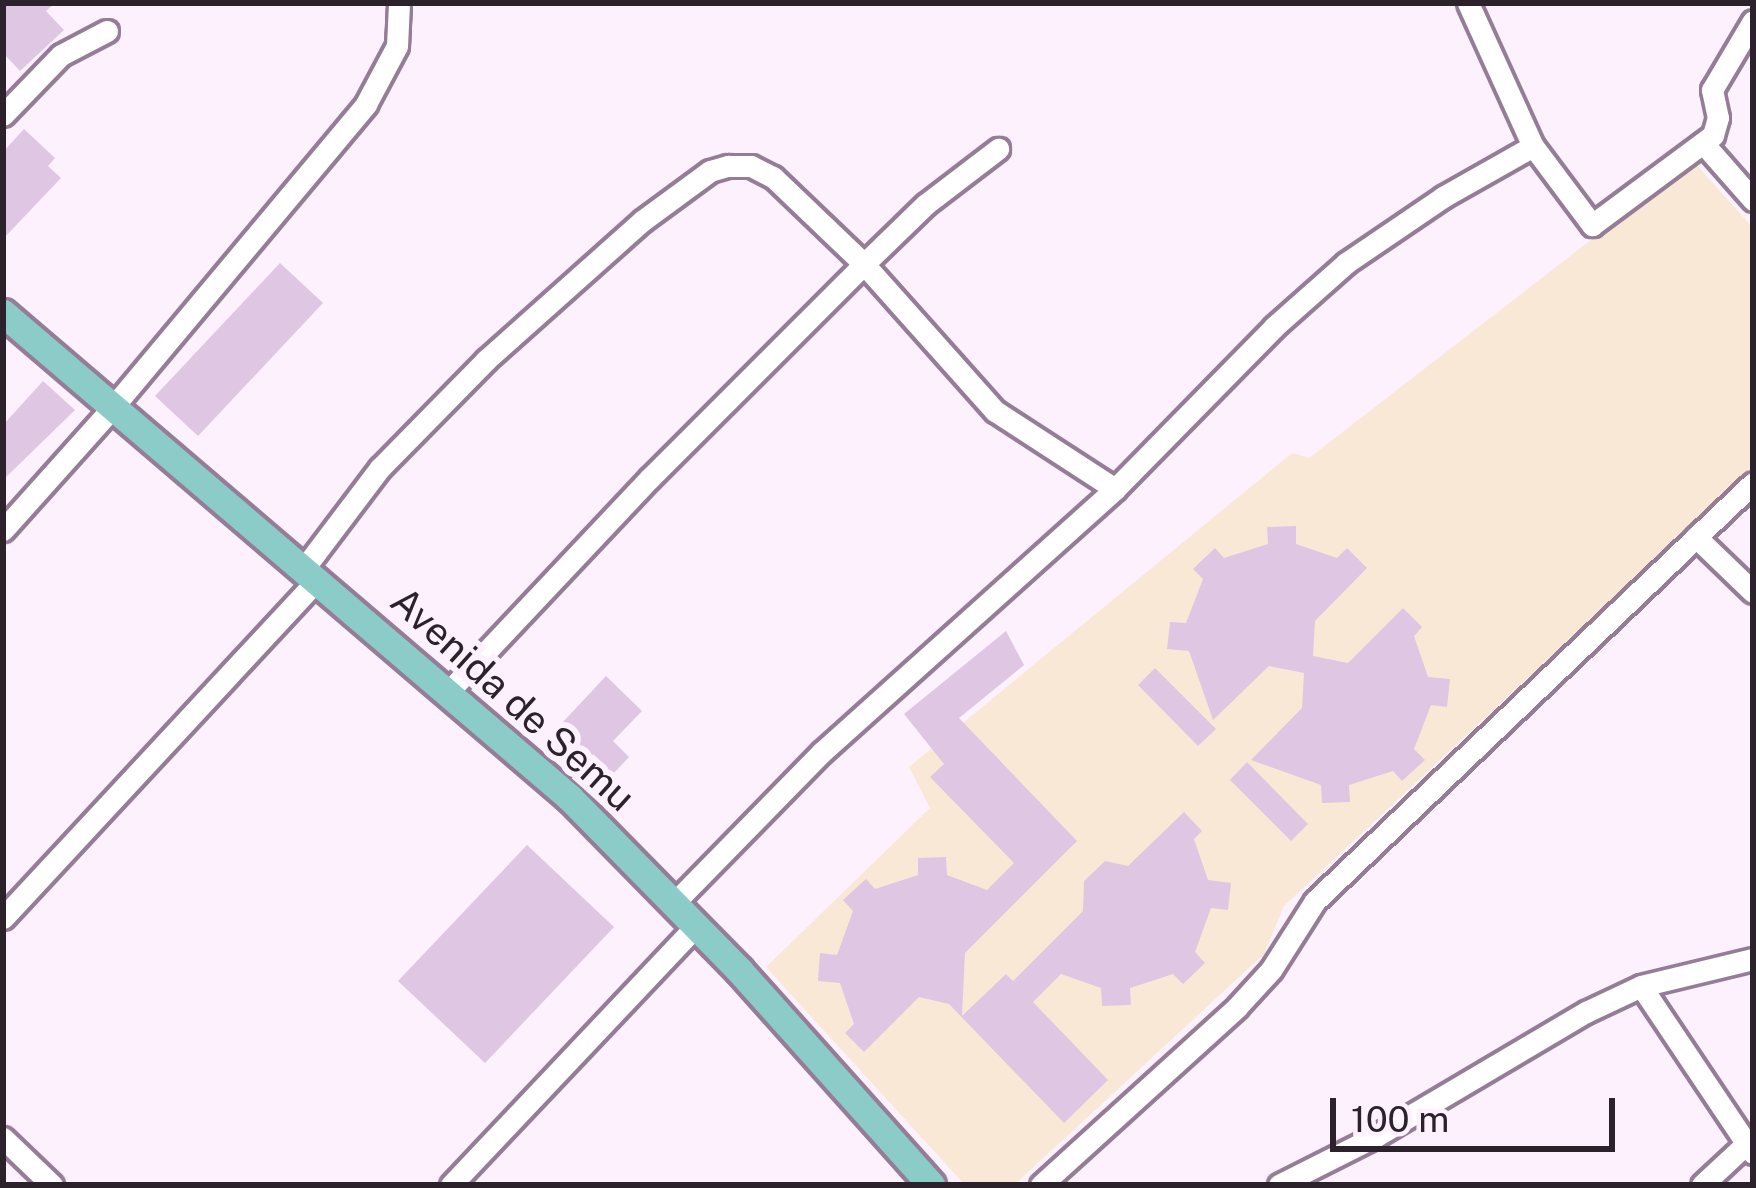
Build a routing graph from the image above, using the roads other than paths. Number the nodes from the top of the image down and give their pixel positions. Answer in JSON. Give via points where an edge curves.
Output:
{"nodes":[{"id":1,"x":399,"y":3,"type":"edge"},
{"id":2,"x":1468,"y":3,"type":"edge"},
{"id":3,"x":1753,"y":21,"type":"edge"},
{"id":4,"x":107,"y":31,"type":"dead end"},
{"id":5,"x":3,"y":115,"type":"edge"},
{"id":6,"x":1703,"y":143,"type":"junction"},
{"id":7,"x":1533,"y":146,"type":"junction"},
{"id":8,"x":998,"y":149,"type":"dead end"},
{"id":9,"x":1753,"y":200,"type":"edge"},
{"id":10,"x":864,"y":264,"type":"junction"},
{"id":11,"x":3,"y":313,"type":"edge"},
{"id":12,"x":113,"y":407,"type":"junction"},
{"id":13,"x":1753,"y":483,"type":"edge"},
{"id":14,"x":1115,"y":489,"type":"junction"},
{"id":15,"x":3,"y":530,"type":"edge"},
{"id":16,"x":1696,"y":537,"type":"junction"},
{"id":17,"x":311,"y":573,"type":"junction"},
{"id":18,"x":1753,"y":592,"type":"edge"},
{"id":19,"x":450,"y":690,"type":"junction"},
{"id":20,"x":674,"y":902,"type":"junction"},
{"id":21,"x":3,"y":918,"type":"edge"},
{"id":22,"x":697,"y":926,"type":"junction"},
{"id":23,"x":1753,"y":959,"type":"edge"},
{"id":24,"x":1641,"y":986,"type":"junction"},
{"id":25,"x":3,"y":1138,"type":"edge"},
{"id":26,"x":1749,"y":1149,"type":"edge"},
{"id":27,"x":52,"y":1185,"type":"edge"},
{"id":28,"x":452,"y":1185,"type":"edge"},
{"id":29,"x":931,"y":1185,"type":"edge"},
{"id":30,"x":1041,"y":1185,"type":"edge"},
{"id":31,"x":1280,"y":1185,"type":"edge"},
{"id":32,"x":1702,"y":1185,"type":"edge"}],
"edges":[{"from":1,"to":12,"type":"street","via":[[397,46],[367,104]]},
{"from":2,"to":7,"type":"street"},
{"from":3,"to":6,"type":"street","via":[[1712,90],[1717,127]]},
{"from":4,"to":5,"type":"street","via":[[61,55]]},
{"from":6,"to":7,"type":"street","via":[[1592,225]]},
{"from":6,"to":9,"type":"street"},
{"from":7,"to":14,"type":"street","via":[[1346,262]]},
{"from":8,"to":10,"type":"street"},
{"from":10,"to":14,"type":"street","via":[[994,411]]},
{"from":10,"to":17,"type":"street","via":[[773,177],[751,166],[710,171],[642,221],[470,376],[356,495]]},
{"from":10,"to":19,"type":"street"},
{"from":11,"to":12,"type":"main road","name":"Avenida de Semu"},
{"from":12,"to":15,"type":"street"},
{"from":12,"to":17,"type":"main road","name":"Avenida de Semu"},
{"from":13,"to":16,"type":"street"},
{"from":14,"to":20,"type":"street","via":[[822,752]]},
{"from":16,"to":18,"type":"street"},
{"from":16,"to":30,"type":"street","via":[[1315,901],[1237,1007]]},
{"from":17,"to":19,"type":"main road","name":"Avenida de Semu"},
{"from":17,"to":21,"type":"street"},
{"from":19,"to":20,"type":"main road","name":"Avenida de Semu"},
{"from":20,"to":22,"type":"main road","name":"Avenida de Semu"},
{"from":22,"to":28,"type":"street"},
{"from":22,"to":29,"type":"main road","name":"Avenida de Semu"},
{"from":23,"to":24,"type":"street"},
{"from":24,"to":26,"type":"street"},
{"from":24,"to":31,"type":"street"},
{"from":25,"to":27,"type":"street"},
{"from":26,"to":32,"type":"street"}]}
